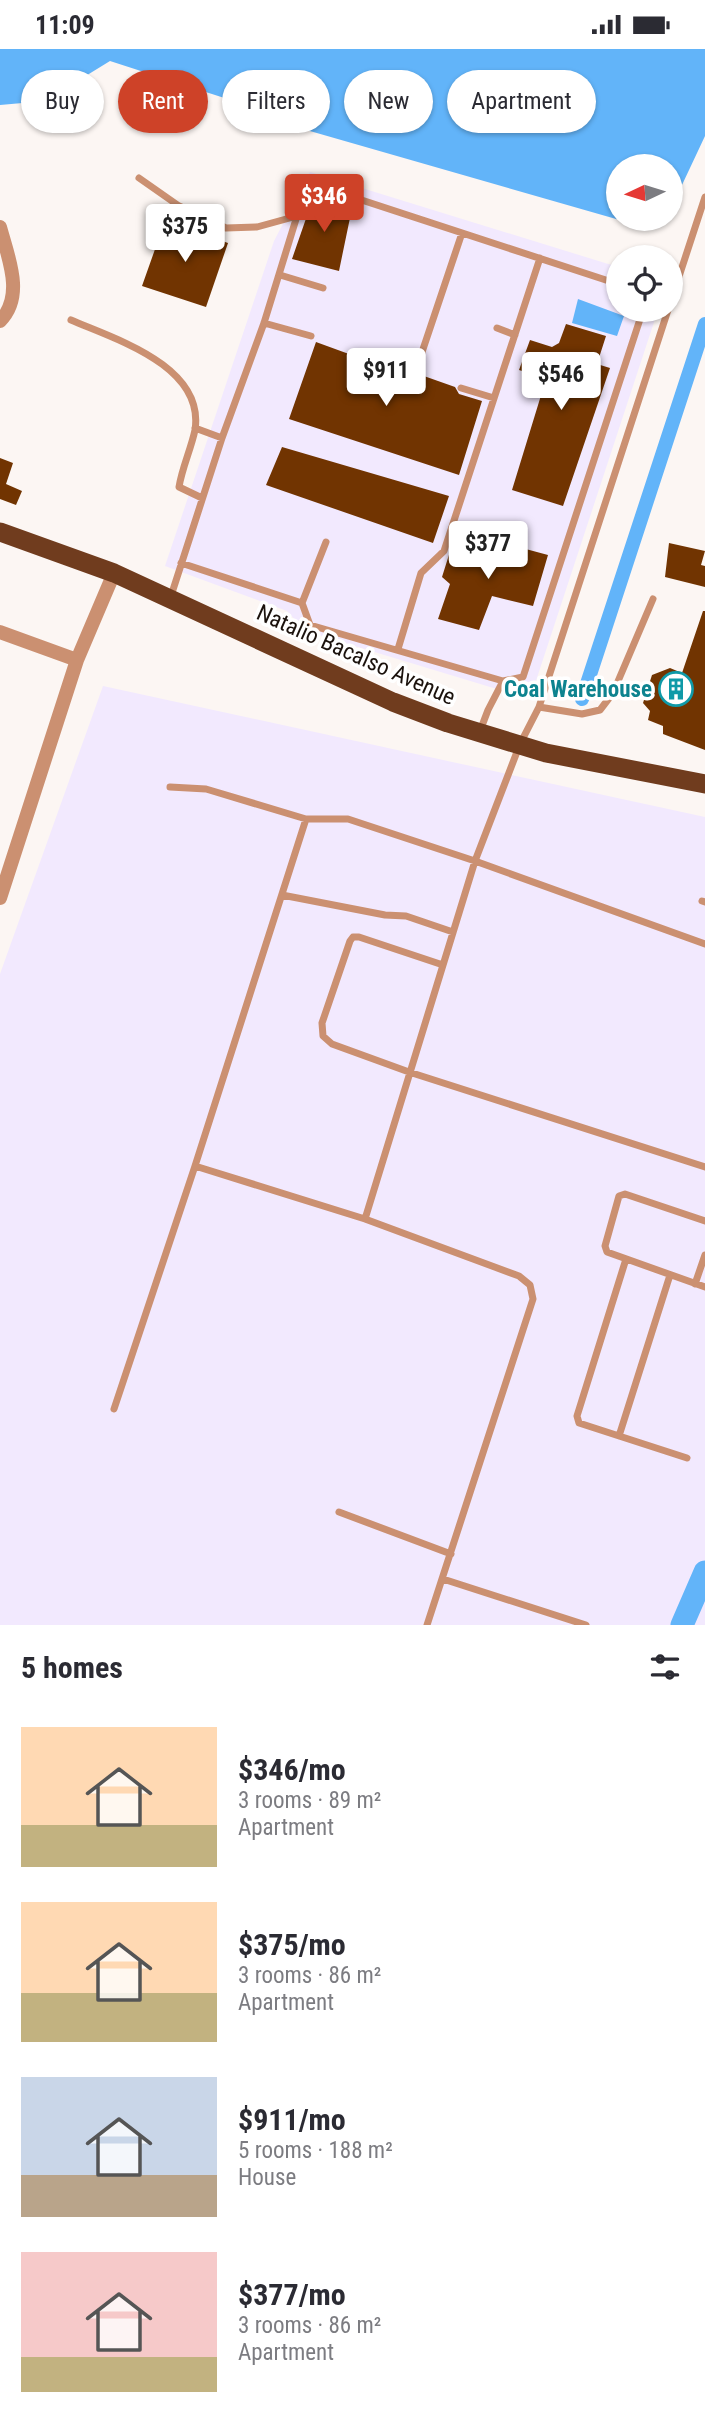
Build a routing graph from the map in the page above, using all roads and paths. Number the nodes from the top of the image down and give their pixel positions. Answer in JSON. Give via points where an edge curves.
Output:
{"nodes":[{"id":1,"x":139,"y":178,"type":"dead end"},
{"id":2,"x":705,"y":197,"type":"edge"},
{"id":3,"x":297,"y":216,"type":"junction"},
{"id":4,"x":0,"y":227,"type":"edge"},
{"id":5,"x":462,"y":233,"type":"junction"},
{"id":6,"x":540,"y":258,"type":"junction"},
{"id":7,"x":683,"y":264,"type":"edge"},
{"id":8,"x":280,"y":275,"type":"junction"},
{"id":9,"x":606,"y":280,"type":"edge"},
{"id":10,"x":323,"y":288,"type":"dead end"},
{"id":11,"x":71,"y":320,"type":"dead end"},
{"id":12,"x":0,"y":321,"type":"edge"},
{"id":13,"x":639,"y":322,"type":"edge"},
{"id":14,"x":664,"y":322,"type":"edge"},
{"id":15,"x":264,"y":323,"type":"junction"},
{"id":16,"x":497,"y":328,"type":"dead end"},
{"id":17,"x":514,"y":335,"type":"junction"},
{"id":18,"x":311,"y":336,"type":"dead end"},
{"id":19,"x":414,"y":376,"type":"dead end"},
{"id":20,"x":461,"y":388,"type":"dead end"},
{"id":21,"x":494,"y":398,"type":"junction"},
{"id":22,"x":195,"y":428,"type":"junction"},
{"id":23,"x":222,"y":438,"type":"junction"},
{"id":24,"x":202,"y":498,"type":"junction"},
{"id":25,"x":0,"y":531,"type":"edge"},
{"id":26,"x":326,"y":542,"type":"dead end"},
{"id":27,"x":181,"y":563,"type":"junction"},
{"id":28,"x":114,"y":573,"type":"junction"},
{"id":29,"x":170,"y":598,"type":"junction"},
{"id":30,"x":653,"y":599,"type":"dead end"},
{"id":31,"x":302,"y":603,"type":"junction"},
{"id":32,"x":0,"y":632,"type":"edge"},
{"id":33,"x":398,"y":649,"type":"junction"},
{"id":34,"x":77,"y":660,"type":"junction"},
{"id":35,"x":503,"y":681,"type":"junction"},
{"id":36,"x":540,"y":707,"type":"junction"},
{"id":37,"x":480,"y":733,"type":"junction"},
{"id":38,"x":520,"y":744,"type":"junction"},
{"id":39,"x":705,"y":784,"type":"edge"},
{"id":40,"x":170,"y":787,"type":"dead end"},
{"id":41,"x":306,"y":819,"type":"junction"},
{"id":42,"x":6,"y":855,"type":"edge"},
{"id":43,"x":475,"y":861,"type":"junction"},
{"id":44,"x":282,"y":895,"type":"junction"},
{"id":45,"x":0,"y":898,"type":"edge"},
{"id":46,"x":453,"y":932,"type":"junction"},
{"id":47,"x":705,"y":944,"type":"edge"},
{"id":48,"x":443,"y":965,"type":"junction"},
{"id":49,"x":409,"y":1072,"type":"junction"},
{"id":50,"x":195,"y":1166,"type":"junction"},
{"id":51,"x":705,"y":1167,"type":"edge"},
{"id":52,"x":365,"y":1219,"type":"junction"},
{"id":53,"x":705,"y":1221,"type":"edge"},
{"id":54,"x":705,"y":1255,"type":"edge"},
{"id":55,"x":625,"y":1259,"type":"junction"},
{"id":56,"x":670,"y":1275,"type":"junction"},
{"id":57,"x":695,"y":1283,"type":"junction"},
{"id":58,"x":705,"y":1287,"type":"edge"},
{"id":59,"x":114,"y":1409,"type":"dead end"},
{"id":60,"x":619,"y":1436,"type":"junction"},
{"id":61,"x":687,"y":1458,"type":"dead end"},
{"id":62,"x":340,"y":1512,"type":"dead end"},
{"id":63,"x":451,"y":1555,"type":"junction"},
{"id":64,"x":443,"y":1579,"type":"junction"},
{"id":65,"x":427,"y":1625,"type":"edge"},
{"id":66,"x":586,"y":1625,"type":"edge"}],
"edges":[{"from":1,"to":3,"type":"lane","via":[[179,206],[226,228],[257,227]]},
{"from":2,"to":7,"type":"lane"},
{"from":3,"to":5,"type":"lane","via":[[316,187]]},
{"from":3,"to":8,"type":"lane"},
{"from":4,"to":12,"type":"street","via":[[14,283],[10,312]]},
{"from":5,"to":6,"type":"lane"},
{"from":5,"to":19,"type":"lane"},
{"from":6,"to":9,"type":"lane"},
{"from":6,"to":17,"type":"lane"},
{"from":8,"to":10,"type":"lane"},
{"from":8,"to":15,"type":"lane"},
{"from":11,"to":22,"type":"lane","via":[[140,350],[171,370],[187,390]]},
{"from":13,"to":35,"type":"lane","via":[[523,677]]},
{"from":14,"to":36,"type":"lane"},
{"from":15,"to":18,"type":"lane"},
{"from":15,"to":23,"type":"lane"},
{"from":16,"to":17,"type":"lane"},
{"from":17,"to":21,"type":"lane"},
{"from":20,"to":21,"type":"lane"},
{"from":21,"to":33,"type":"lane","via":[[444,551],[421,573]]},
{"from":22,"to":23,"type":"lane"},
{"from":22,"to":24,"type":"lane","via":[[178,487]]},
{"from":23,"to":24,"type":"lane"},
{"from":24,"to":27,"type":"lane"},
{"from":25,"to":28,"type":"highway","name":"Natalio Bacalso Avenue"},
{"from":26,"to":31,"type":"lane"},
{"from":27,"to":29,"type":"lane"},
{"from":27,"to":31,"type":"lane"},
{"from":28,"to":29,"type":"highway","name":"Natalio Bacalso Avenue"},
{"from":28,"to":34,"type":"street"},
{"from":29,"to":37,"type":"highway","name":"Natalio Bacalso Avenue","via":[[393,702]]},
{"from":30,"to":36,"type":"lane","via":[[612,693],[600,710],[582,714]]},
{"from":31,"to":33,"type":"lane","via":[[310,625]]},
{"from":32,"to":34,"type":"street"},
{"from":33,"to":35,"type":"lane"},
{"from":34,"to":42,"type":"street"},
{"from":35,"to":37,"type":"lane"},
{"from":36,"to":38,"type":"lane"},
{"from":37,"to":38,"type":"highway","name":"Natalio Bacalso Avenue"},
{"from":38,"to":39,"type":"highway","name":"Natalio Bacalso Avenue"},
{"from":38,"to":43,"type":"lane"},
{"from":40,"to":41,"type":"lane","via":[[206,789]]},
{"from":41,"to":43,"type":"lane","via":[[348,819]]},
{"from":41,"to":44,"type":"lane"},
{"from":42,"to":45,"type":"street"},
{"from":43,"to":46,"type":"lane"},
{"from":43,"to":47,"type":"lane"},
{"from":44,"to":46,"type":"lane","via":[[406,916]]},
{"from":44,"to":50,"type":"lane"},
{"from":46,"to":48,"type":"lane"},
{"from":48,"to":49,"type":"lane"},
{"from":48,"to":49,"type":"lane","via":[[353,937],[323,1023],[323,1036],[331,1044]]},
{"from":49,"to":51,"type":"lane"},
{"from":49,"to":52,"type":"lane"},
{"from":50,"to":52,"type":"lane"},
{"from":50,"to":59,"type":"lane"},
{"from":52,"to":63,"type":"lane","via":[[519,1276],[530,1285],[533,1299]]},
{"from":53,"to":55,"type":"lane","via":[[625,1194],[619,1196],[605,1246],[607,1252]]},
{"from":54,"to":57,"type":"lane"},
{"from":55,"to":56,"type":"lane"},
{"from":55,"to":60,"type":"lane","via":[[578,1416],[579,1423]]},
{"from":56,"to":57,"type":"lane"},
{"from":56,"to":60,"type":"lane"},
{"from":57,"to":58,"type":"lane"},
{"from":60,"to":61,"type":"lane"},
{"from":62,"to":63,"type":"lane"},
{"from":63,"to":64,"type":"lane"},
{"from":64,"to":65,"type":"lane"},
{"from":64,"to":66,"type":"lane"}]}
